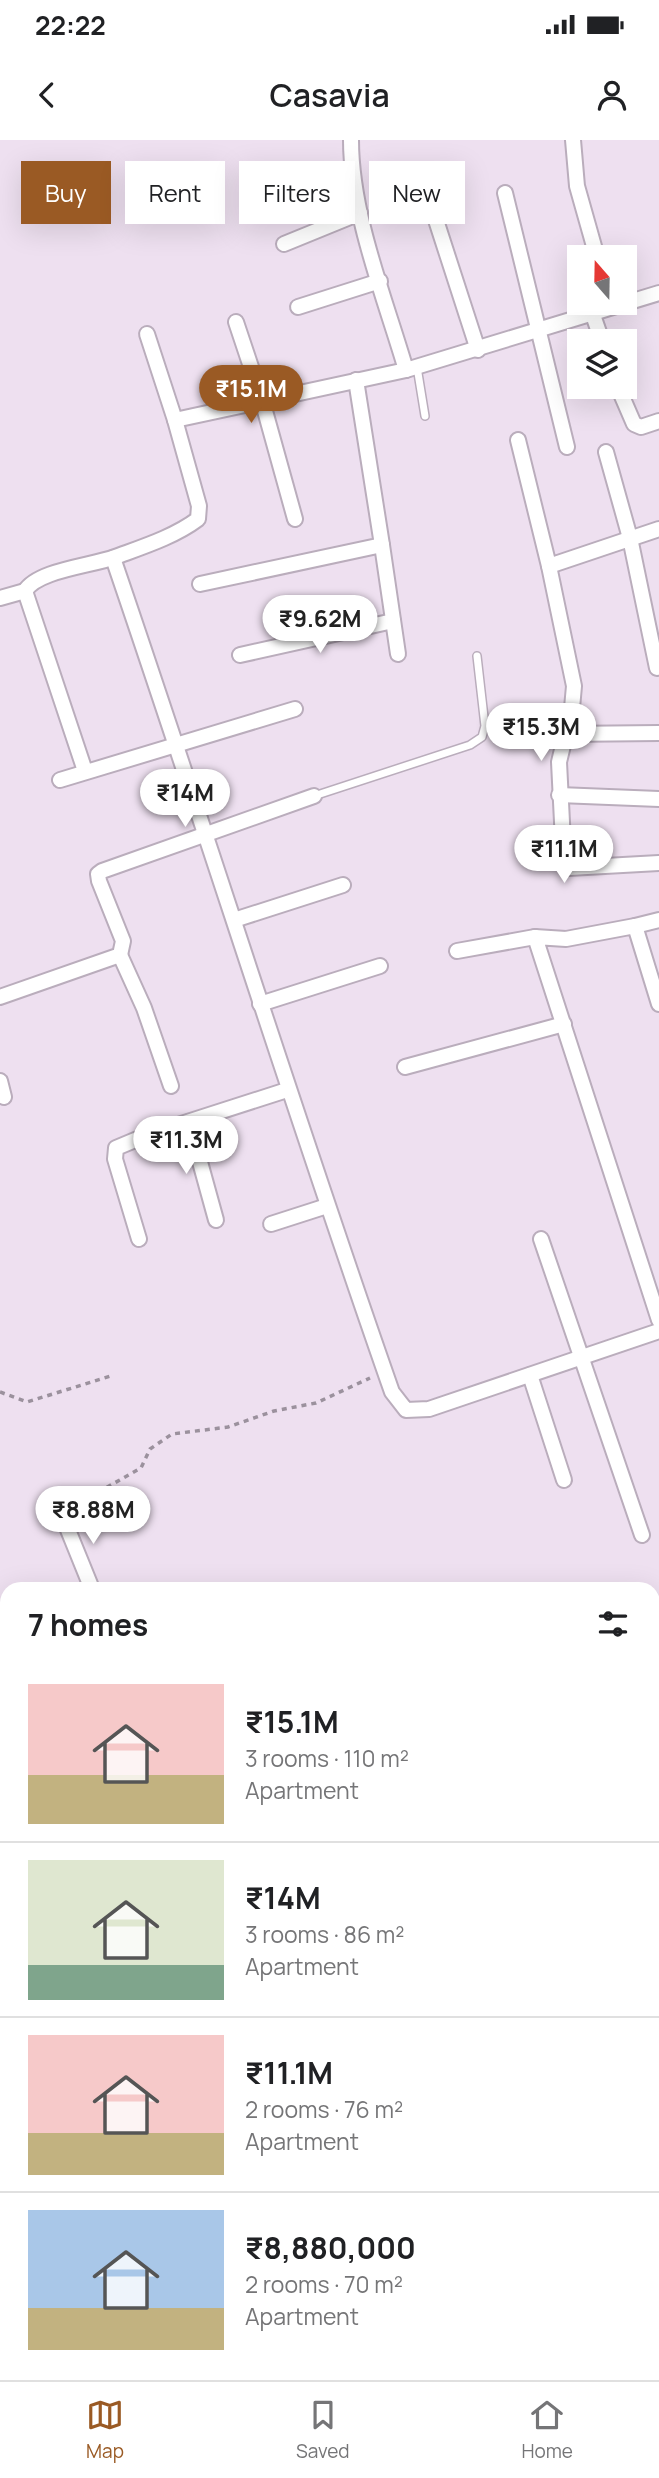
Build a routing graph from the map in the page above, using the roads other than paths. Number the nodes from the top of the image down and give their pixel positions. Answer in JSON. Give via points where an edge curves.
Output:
{"nodes":[{"id":1,"x":351,"y":140,"type":"edge"},
{"id":2,"x":573,"y":140,"type":"edge"},
{"id":3,"x":505,"y":192,"type":"dead end"},
{"id":4,"x":360,"y":213,"type":"junction"},
{"id":5,"x":437,"y":224,"type":"edge"},
{"id":6,"x":284,"y":244,"type":"dead end"},
{"id":7,"x":594,"y":245,"type":"edge"},
{"id":8,"x":380,"y":281,"type":"junction"},
{"id":9,"x":659,"y":293,"type":"edge"},
{"id":10,"x":637,"y":299,"type":"edge"},
{"id":11,"x":298,"y":307,"type":"dead end"},
{"id":12,"x":593,"y":315,"type":"joint"},
{"id":13,"x":236,"y":322,"type":"dead end"},
{"id":14,"x":598,"y":329,"type":"edge"},
{"id":15,"x":539,"y":332,"type":"junction"},
{"id":16,"x":147,"y":334,"type":"dead end"},
{"id":17,"x":478,"y":350,"type":"junction"},
{"id":18,"x":411,"y":369,"type":"junction"},
{"id":19,"x":356,"y":380,"type":"junction"},
{"id":20,"x":623,"y":399,"type":"edge"},
{"id":21,"x":262,"y":400,"type":"junction"},
{"id":22,"x":425,"y":416,"type":"dead end"},
{"id":23,"x":175,"y":420,"type":"junction"},
{"id":24,"x":659,"y":421,"type":"edge"},
{"id":25,"x":518,"y":440,"type":"dead end"},
{"id":26,"x":567,"y":447,"type":"dead end"},
{"id":27,"x":606,"y":452,"type":"dead end"},
{"id":28,"x":295,"y":519,"type":"dead end"},
{"id":29,"x":659,"y":529,"type":"edge"},
{"id":30,"x":630,"y":538,"type":"junction"},
{"id":31,"x":382,"y":545,"type":"junction"},
{"id":32,"x":113,"y":558,"type":"junction"},
{"id":33,"x":549,"y":566,"type":"junction"},
{"id":34,"x":200,"y":584,"type":"dead end"},
{"id":35,"x":25,"y":591,"type":"junction"},
{"id":36,"x":0,"y":598,"type":"edge"},
{"id":37,"x":393,"y":621,"type":"junction"},
{"id":38,"x":240,"y":654,"type":"dead end"},
{"id":39,"x":397,"y":654,"type":"dead end"},
{"id":40,"x":477,"y":656,"type":"dead end"},
{"id":41,"x":657,"y":668,"type":"dead end"},
{"id":42,"x":295,"y":709,"type":"dead end"},
{"id":43,"x":659,"y":733,"type":"edge"},
{"id":44,"x":563,"y":734,"type":"junction"},
{"id":45,"x":175,"y":743,"type":"junction"},
{"id":46,"x":85,"y":771,"type":"junction"},
{"id":47,"x":60,"y":780,"type":"dead end"},
{"id":48,"x":559,"y":795,"type":"junction"},
{"id":49,"x":314,"y":796,"type":"joint"},
{"id":50,"x":659,"y":799,"type":"edge"},
{"id":51,"x":205,"y":833,"type":"junction"},
{"id":52,"x":659,"y":863,"type":"edge"},
{"id":53,"x":343,"y":885,"type":"dead end"},
{"id":54,"x":234,"y":920,"type":"junction"},
{"id":55,"x":659,"y":920,"type":"edge"},
{"id":56,"x":635,"y":926,"type":"junction"},
{"id":57,"x":536,"y":937,"type":"junction"},
{"id":58,"x":457,"y":951,"type":"dead end"},
{"id":59,"x":120,"y":955,"type":"junction"},
{"id":60,"x":380,"y":966,"type":"dead end"},
{"id":61,"x":0,"y":997,"type":"edge"},
{"id":62,"x":260,"y":1004,"type":"junction"},
{"id":63,"x":659,"y":1004,"type":"edge"},
{"id":64,"x":564,"y":1024,"type":"junction"},
{"id":65,"x":405,"y":1067,"type":"dead end"},
{"id":66,"x":0,"y":1081,"type":"edge"},
{"id":67,"x":171,"y":1086,"type":"dead end"},
{"id":68,"x":287,"y":1090,"type":"junction"},
{"id":69,"x":4,"y":1097,"type":"dead end"},
{"id":70,"x":189,"y":1122,"type":"junction"},
{"id":71,"x":327,"y":1206,"type":"junction"},
{"id":72,"x":216,"y":1220,"type":"dead end"},
{"id":73,"x":271,"y":1224,"type":"dead end"},
{"id":74,"x":139,"y":1239,"type":"dead end"},
{"id":75,"x":541,"y":1239,"type":"dead end"},
{"id":76,"x":659,"y":1320,"type":"edge"},
{"id":77,"x":659,"y":1331,"type":"edge"},
{"id":78,"x":584,"y":1357,"type":"junction"},
{"id":79,"x":530,"y":1375,"type":"junction"},
{"id":80,"x":564,"y":1480,"type":"dead end"},
{"id":81,"x":62,"y":1515,"type":"road end"},
{"id":82,"x":642,"y":1535,"type":"dead end"},
{"id":83,"x":89,"y":1582,"type":"edge"}],
"edges":[{"from":1,"to":4,"type":"street"},
{"from":2,"to":7,"type":"street","via":[[577,186]]},
{"from":3,"to":15,"type":"street"},
{"from":4,"to":6,"type":"street"},
{"from":4,"to":8,"type":"street"},
{"from":5,"to":17,"type":"street"},
{"from":8,"to":11,"type":"street"},
{"from":8,"to":18,"type":"street"},
{"from":9,"to":10,"type":"street"},
{"from":12,"to":14,"type":"street"},
{"from":12,"to":15,"type":"street"},
{"from":13,"to":21,"type":"street"},
{"from":15,"to":17,"type":"street"},
{"from":15,"to":26,"type":"street"},
{"from":16,"to":23,"type":"street"},
{"from":17,"to":18,"type":"street"},
{"from":18,"to":19,"type":"street"},
{"from":18,"to":22,"type":"lane"},
{"from":19,"to":21,"type":"street"},
{"from":19,"to":31,"type":"street"},
{"from":20,"to":24,"type":"street","via":[[634,424],[641,427]]},
{"from":21,"to":23,"type":"street"},
{"from":21,"to":28,"type":"street"},
{"from":23,"to":32,"type":"street","via":[[199,506],[198,519]]},
{"from":25,"to":33,"type":"street"},
{"from":27,"to":30,"type":"street"},
{"from":29,"to":30,"type":"street"},
{"from":30,"to":33,"type":"street"},
{"from":30,"to":41,"type":"street"},
{"from":31,"to":34,"type":"street"},
{"from":31,"to":37,"type":"street"},
{"from":32,"to":35,"type":"street","via":[[37,579]]},
{"from":32,"to":45,"type":"street"},
{"from":33,"to":44,"type":"street","via":[[574,686]]},
{"from":35,"to":36,"type":"street"},
{"from":35,"to":46,"type":"street"},
{"from":37,"to":38,"type":"street"},
{"from":37,"to":39,"type":"street"},
{"from":40,"to":49,"type":"lane","via":[[485,726],[482,737],[470,745]]},
{"from":42,"to":45,"type":"street"},
{"from":43,"to":44,"type":"street"},
{"from":44,"to":48,"type":"street"},
{"from":45,"to":46,"type":"street"},
{"from":45,"to":51,"type":"street"},
{"from":46,"to":47,"type":"street"},
{"from":48,"to":50,"type":"street"},
{"from":48,"to":52,"type":"street","via":[[564,862],[569,868]]},
{"from":49,"to":51,"type":"street"},
{"from":51,"to":54,"type":"street"},
{"from":51,"to":59,"type":"street","via":[[98,874],[123,941]]},
{"from":53,"to":54,"type":"street"},
{"from":54,"to":62,"type":"street"},
{"from":55,"to":56,"type":"street"},
{"from":56,"to":57,"type":"street","via":[[566,939]]},
{"from":56,"to":63,"type":"street"},
{"from":57,"to":58,"type":"street"},
{"from":57,"to":64,"type":"street"},
{"from":59,"to":61,"type":"street"},
{"from":59,"to":67,"type":"street"},
{"from":60,"to":62,"type":"street"},
{"from":62,"to":68,"type":"street"},
{"from":64,"to":65,"type":"street"},
{"from":64,"to":76,"type":"street"},
{"from":66,"to":69,"type":"street"},
{"from":68,"to":70,"type":"street"},
{"from":68,"to":71,"type":"street"},
{"from":70,"to":72,"type":"street"},
{"from":70,"to":74,"type":"street","via":[[121,1144],[114,1152]]},
{"from":71,"to":73,"type":"street"},
{"from":71,"to":79,"type":"street","via":[[392,1392],[406,1410],[429,1409]]},
{"from":75,"to":78,"type":"street"},
{"from":77,"to":78,"type":"street"},
{"from":78,"to":79,"type":"street"},
{"from":78,"to":82,"type":"street"},
{"from":79,"to":80,"type":"street"},
{"from":81,"to":83,"type":"street"}]}
